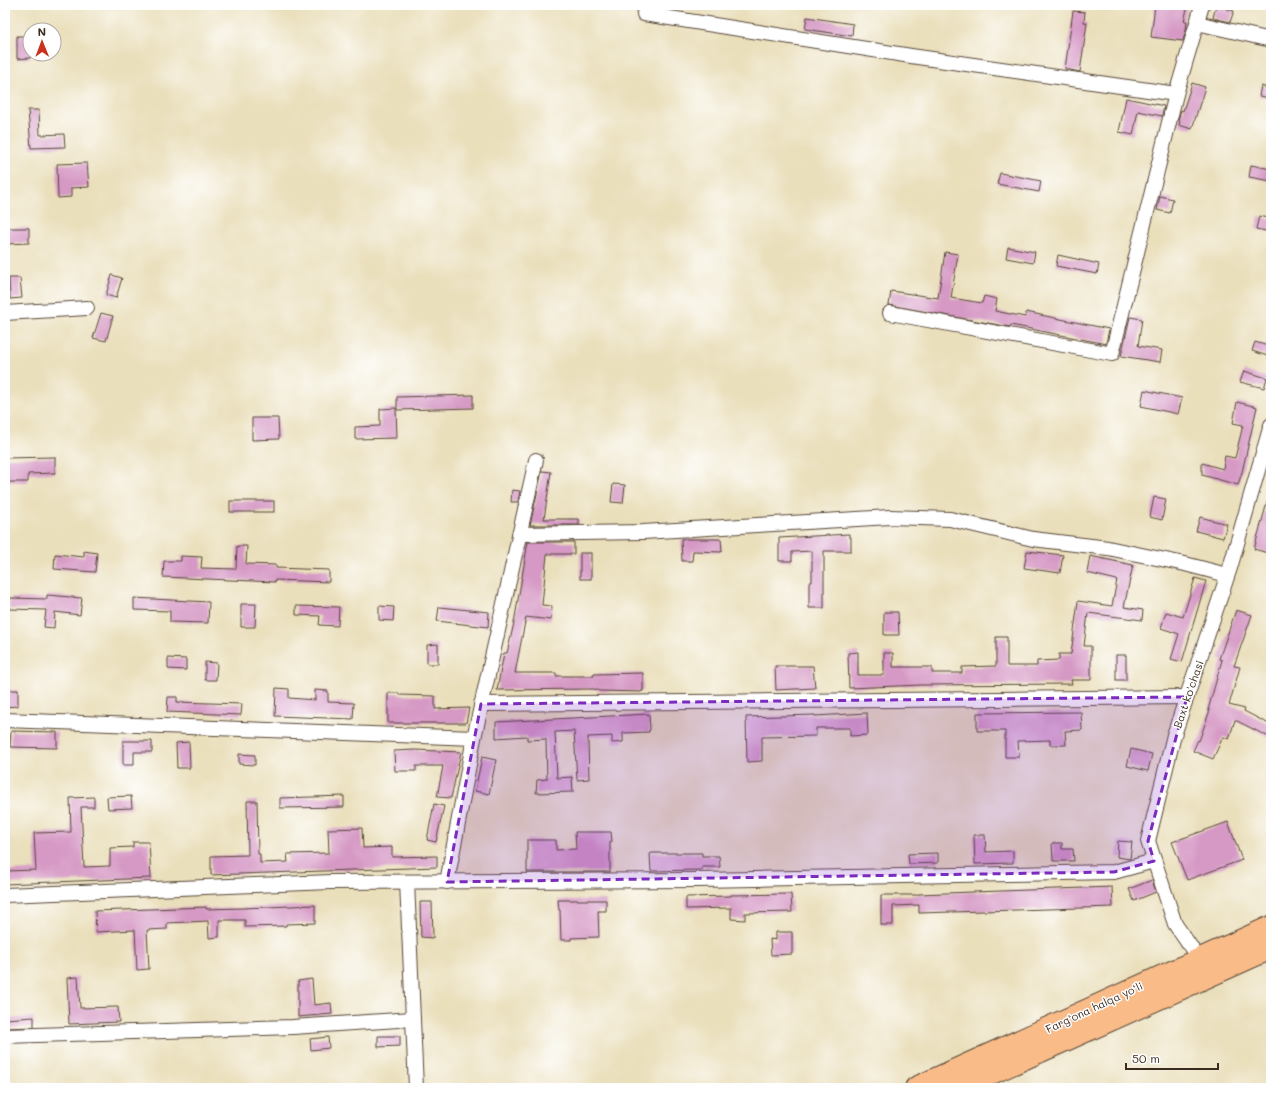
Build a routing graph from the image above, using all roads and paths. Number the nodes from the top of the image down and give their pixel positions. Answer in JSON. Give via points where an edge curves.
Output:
{"nodes":[{"id":1,"x":646,"y":5,"type":"edge"},
{"id":2,"x":1202,"y":5,"type":"edge"},
{"id":3,"x":1197,"y":23,"type":"junction"},
{"id":4,"x":1271,"y":40,"type":"edge"},
{"id":5,"x":1176,"y":94,"type":"junction"},
{"id":6,"x":87,"y":308,"type":"dead end"},
{"id":7,"x":5,"y":313,"type":"edge"},
{"id":8,"x":890,"y":313,"type":"dead end"},
{"id":9,"x":1271,"y":425,"type":"edge"},
{"id":10,"x":536,"y":460,"type":"dead end"},
{"id":11,"x":1266,"y":462,"type":"edge"},
{"id":12,"x":519,"y":534,"type":"junction"},
{"id":13,"x":1227,"y":576,"type":"junction"},
{"id":14,"x":1187,"y":697,"type":"junction"},
{"id":15,"x":481,"y":704,"type":"junction"},
{"id":16,"x":5,"y":720,"type":"edge"},
{"id":17,"x":474,"y":738,"type":"junction"},
{"id":18,"x":1154,"y":861,"type":"junction"},
{"id":19,"x":407,"y":882,"type":"junction"},
{"id":20,"x":447,"y":882,"type":"junction"},
{"id":21,"x":5,"y":895,"type":"edge"},
{"id":22,"x":1271,"y":927,"type":"edge"},
{"id":23,"x":1271,"y":948,"type":"edge"},
{"id":24,"x":1199,"y":959,"type":"junction"},
{"id":25,"x":413,"y":1019,"type":"junction"},
{"id":26,"x":5,"y":1036,"type":"edge"},
{"id":27,"x":416,"y":1088,"type":"edge"},
{"id":28,"x":916,"y":1088,"type":"edge"},
{"id":29,"x":958,"y":1088,"type":"edge"}],
"edges":[{"from":1,"to":5,"type":"street","via":[[644,14]]},
{"from":2,"to":3,"type":"street"},
{"from":3,"to":4,"type":"street"},
{"from":3,"to":5,"type":"street"},
{"from":5,"to":8,"type":"street","via":[[1112,354]]},
{"from":6,"to":7,"type":"street"},
{"from":9,"to":11,"type":"street","name":"Baxt ko'chasi"},
{"from":10,"to":12,"type":"street"},
{"from":11,"to":13,"type":"street","name":"Baxt ko'chasi"},
{"from":12,"to":13,"type":"street","via":[[643,532],[890,517],[950,519],[1033,539],[1108,548],[1185,564]]},
{"from":12,"to":15,"type":"street"},
{"from":13,"to":14,"type":"street","name":"Baxt ko'chasi"},
{"from":14,"to":15,"type":"street"},
{"from":14,"to":18,"type":"street","name":"Baxt ko'chasi","via":[[1174,735],[1148,841]]},
{"from":15,"to":17,"type":"street"},
{"from":16,"to":17,"type":"street"},
{"from":17,"to":20,"type":"street"},
{"from":18,"to":20,"type":"street","via":[[1114,872]]},
{"from":18,"to":24,"type":"street","name":"Baxt ko'chasi","via":[[1175,924]]},
{"from":19,"to":20,"type":"street"},
{"from":19,"to":21,"type":"street","via":[[331,882]]},
{"from":19,"to":25,"type":"street"},
{"from":22,"to":24,"type":"highway","name":"Farg‘ona halqa yo‘li"},
{"from":23,"to":29,"type":"highway","name":"Farg‘ona halqa yo‘li"},
{"from":24,"to":28,"type":"highway","name":"Farg‘ona halqa yo‘li"},
{"from":25,"to":26,"type":"street","via":[[293,1027]]},
{"from":25,"to":27,"type":"street"}]}
